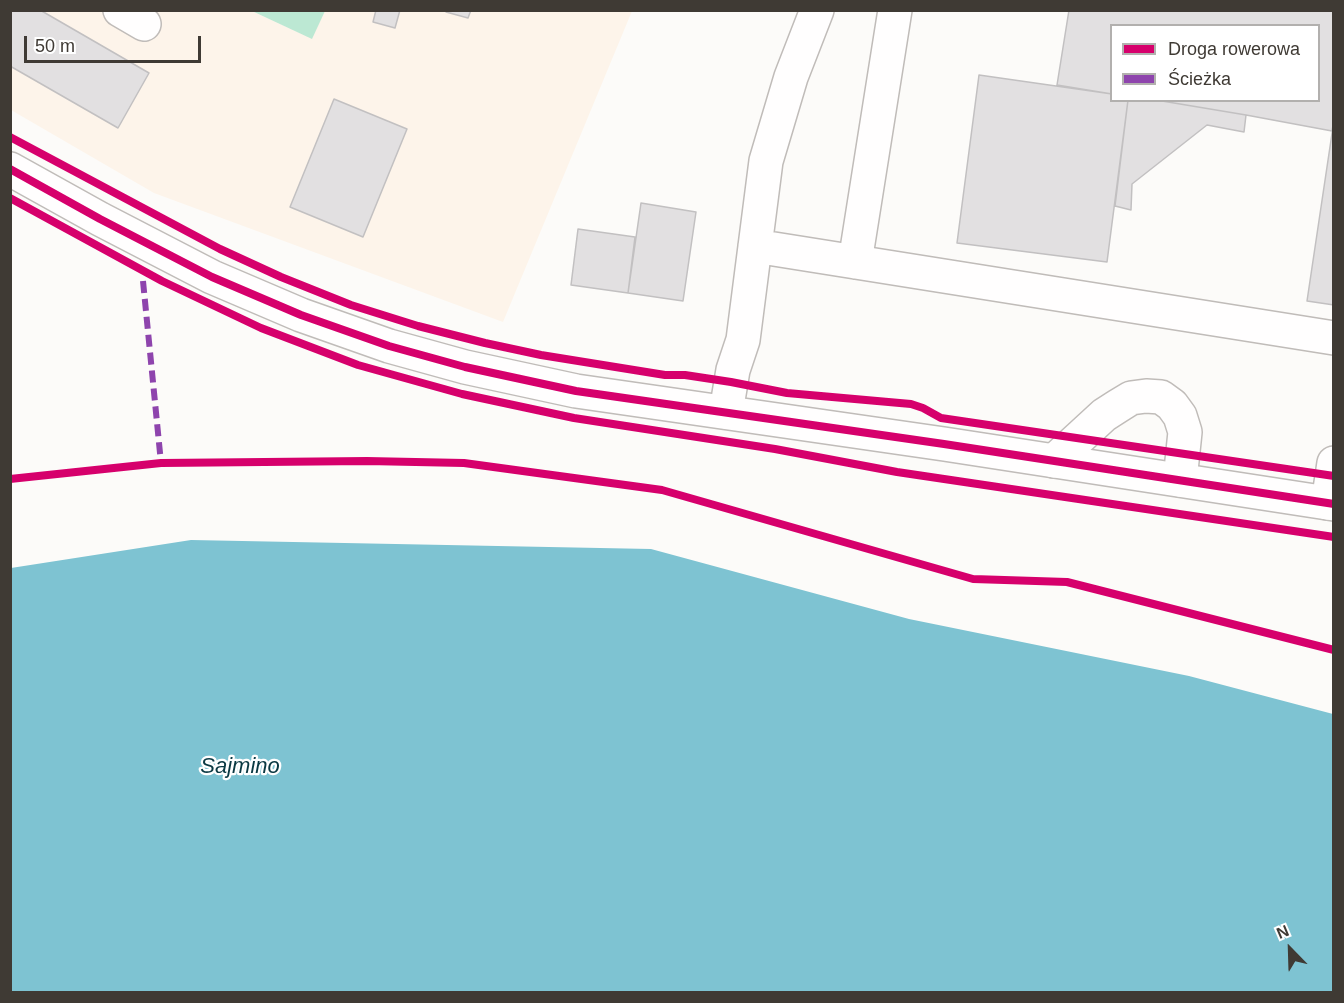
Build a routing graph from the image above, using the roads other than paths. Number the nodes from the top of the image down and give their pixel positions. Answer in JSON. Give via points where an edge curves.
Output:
{"nodes":[{"id":1,"x":817,"y":10,"type":"edge"},
{"id":2,"x":896,"y":10,"type":"edge"},
{"id":3,"x":10,"y":169,"type":"edge"},
{"id":4,"x":755,"y":246,"type":"junction"},
{"id":5,"x":855,"y":262,"type":"junction"},
{"id":6,"x":1334,"y":338,"type":"edge"},
{"id":7,"x":726,"y":412,"type":"junction"},
{"id":8,"x":1054,"y":461,"type":"junction"},
{"id":9,"x":1334,"y":463,"type":"edge"},
{"id":10,"x":1180,"y":480,"type":"junction"},
{"id":11,"x":1331,"y":503,"type":"edge"}],
"edges":[{"from":1,"to":4,"type":"main road","via":[[791,76],[766,161]]},
{"from":2,"to":5,"type":"main road"},
{"from":3,"to":7,"type":"main road","via":[[212,278],[389,346],[465,367],[576,390]]},
{"from":4,"to":5,"type":"main road"},
{"from":4,"to":7,"type":"main road","via":[[743,340],[733,369]]},
{"from":5,"to":6,"type":"main road"},
{"from":7,"to":8,"type":"main road"},
{"from":8,"to":10,"type":"main road"},
{"from":8,"to":10,"type":"main road","via":[[1104,415],[1131,398],[1161,397],[1180,416],[1185,432]]},
{"from":9,"to":11,"type":"main road"},
{"from":10,"to":11,"type":"main road"}]}
